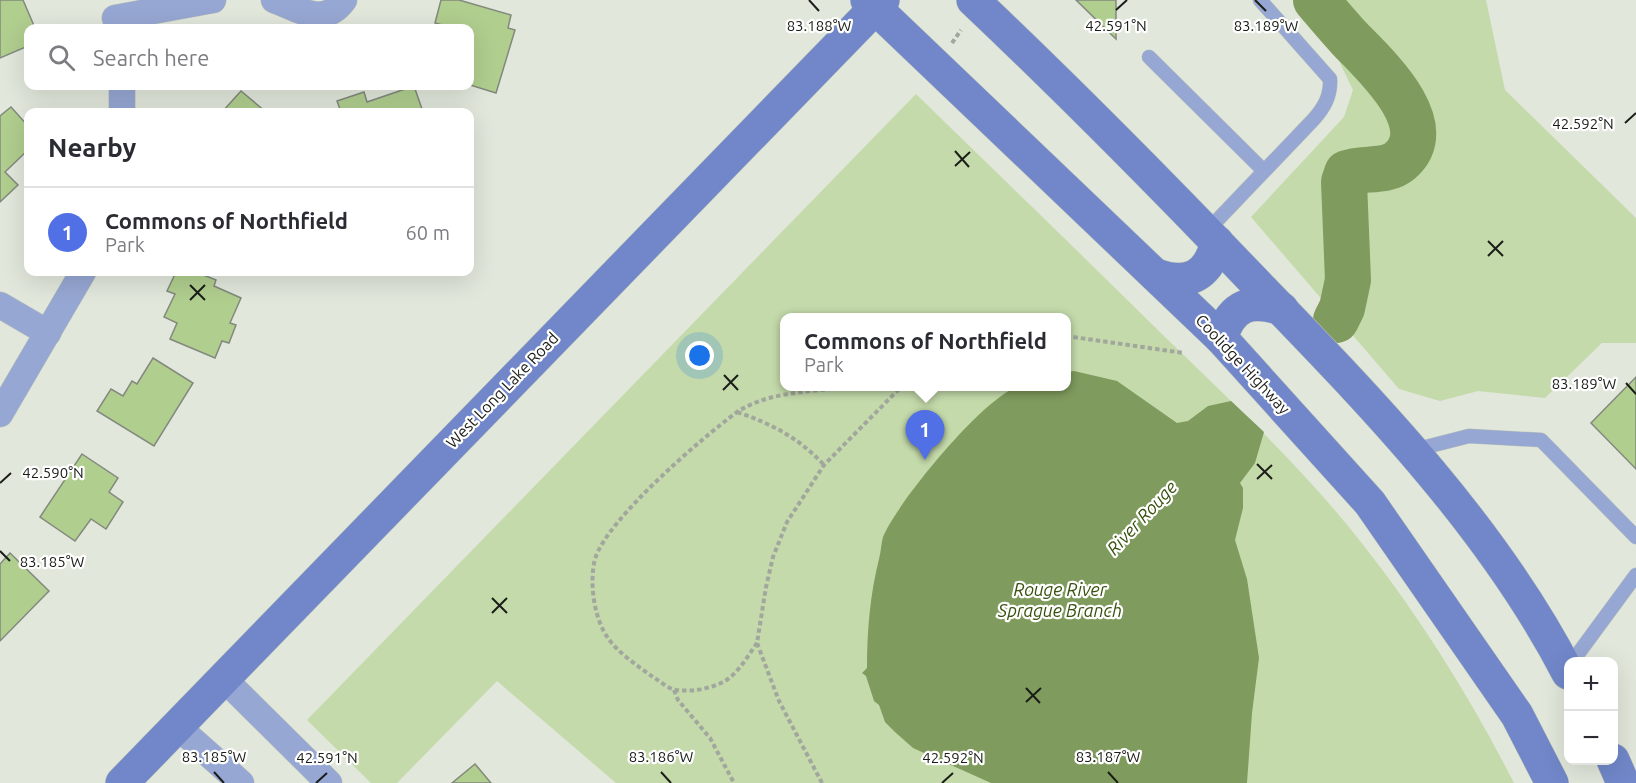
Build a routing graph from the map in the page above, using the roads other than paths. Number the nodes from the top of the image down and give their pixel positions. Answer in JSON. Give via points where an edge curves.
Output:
{"nodes":[{"id":1,"x":213,"y":0,"type":"edge"},
{"id":2,"x":274,"y":0,"type":"edge"},
{"id":3,"x":344,"y":0,"type":"edge"},
{"id":4,"x":1260,"y":0,"type":"edge"},
{"id":5,"x":875,"y":2,"type":"edge"},
{"id":6,"x":969,"y":12,"type":"edge"},
{"id":7,"x":114,"y":16,"type":"edge"},
{"id":8,"x":1149,"y":57,"type":"dead end"},
{"id":9,"x":122,"y":90,"type":"edge"},
{"id":10,"x":122,"y":108,"type":"edge"},
{"id":11,"x":1264,"y":171,"type":"junction"},
{"id":12,"x":1212,"y":236,"type":"junction"},
{"id":13,"x":1156,"y":275,"type":"junction"},
{"id":14,"x":81,"y":276,"type":"edge"},
{"id":15,"x":0,"y":305,"type":"edge"},
{"id":16,"x":1282,"y":309,"type":"junction"},
{"id":17,"x":48,"y":333,"type":"junction"},
{"id":18,"x":1221,"y":338,"type":"junction"},
{"id":19,"x":0,"y":414,"type":"edge"},
{"id":20,"x":1413,"y":450,"type":"junction"},
{"id":21,"x":1636,"y":537,"type":"edge"},
{"id":22,"x":1636,"y":575,"type":"edge"},
{"id":23,"x":1576,"y":657,"type":"edge"},
{"id":24,"x":1564,"y":659,"type":"edge"},
{"id":25,"x":224,"y":679,"type":"junction"},
{"id":26,"x":178,"y":727,"type":"junction"},
{"id":27,"x":1615,"y":765,"type":"edge"},
{"id":28,"x":122,"y":783,"type":"edge"},
{"id":29,"x":241,"y":783,"type":"edge"},
{"id":30,"x":329,"y":783,"type":"edge"},
{"id":31,"x":1551,"y":783,"type":"edge"},
{"id":32,"x":1623,"y":783,"type":"edge"}],
"edges":[{"from":1,"to":7,"type":"street"},
{"from":2,"to":3,"type":"street","via":[[307,15],[319,16],[331,13]]},
{"from":4,"to":11,"type":"lane","via":[[1330,79],[1324,107]]},
{"from":5,"to":13,"type":"main road","name":"Coolidge Highway"},
{"from":5,"to":25,"type":"main road","name":"West Long Lake Road"},
{"from":6,"to":12,"type":"main road"},
{"from":8,"to":11,"type":"lane"},
{"from":9,"to":10,"type":"street"},
{"from":11,"to":12,"type":"lane"},
{"from":12,"to":13,"type":"main road","via":[[1213,258],[1204,270],[1190,279],[1173,282]]},
{"from":12,"to":16,"type":"main road"},
{"from":13,"to":18,"type":"main road","name":"Coolidge Highway"},
{"from":14,"to":17,"type":"street"},
{"from":15,"to":17,"type":"street"},
{"from":16,"to":18,"type":"main road","via":[[1263,303],[1247,305],[1233,314]]},
{"from":16,"to":20,"type":"main road"},
{"from":17,"to":19,"type":"street"},
{"from":18,"to":31,"type":"main road","name":"Coolidge Highway","via":[[1370,502],[1517,716]]},
{"from":20,"to":21,"type":"lane","via":[[1469,436],[1541,440]]},
{"from":20,"to":24,"type":"main road","via":[[1544,625]]},
{"from":22,"to":23,"type":"lane"},
{"from":25,"to":26,"type":"main road","name":"West Long Lake Road"},
{"from":25,"to":30,"type":"street"},
{"from":26,"to":28,"type":"main road","name":"West Long Lake Road"},
{"from":26,"to":29,"type":"street"},
{"from":27,"to":32,"type":"main road"}]}
